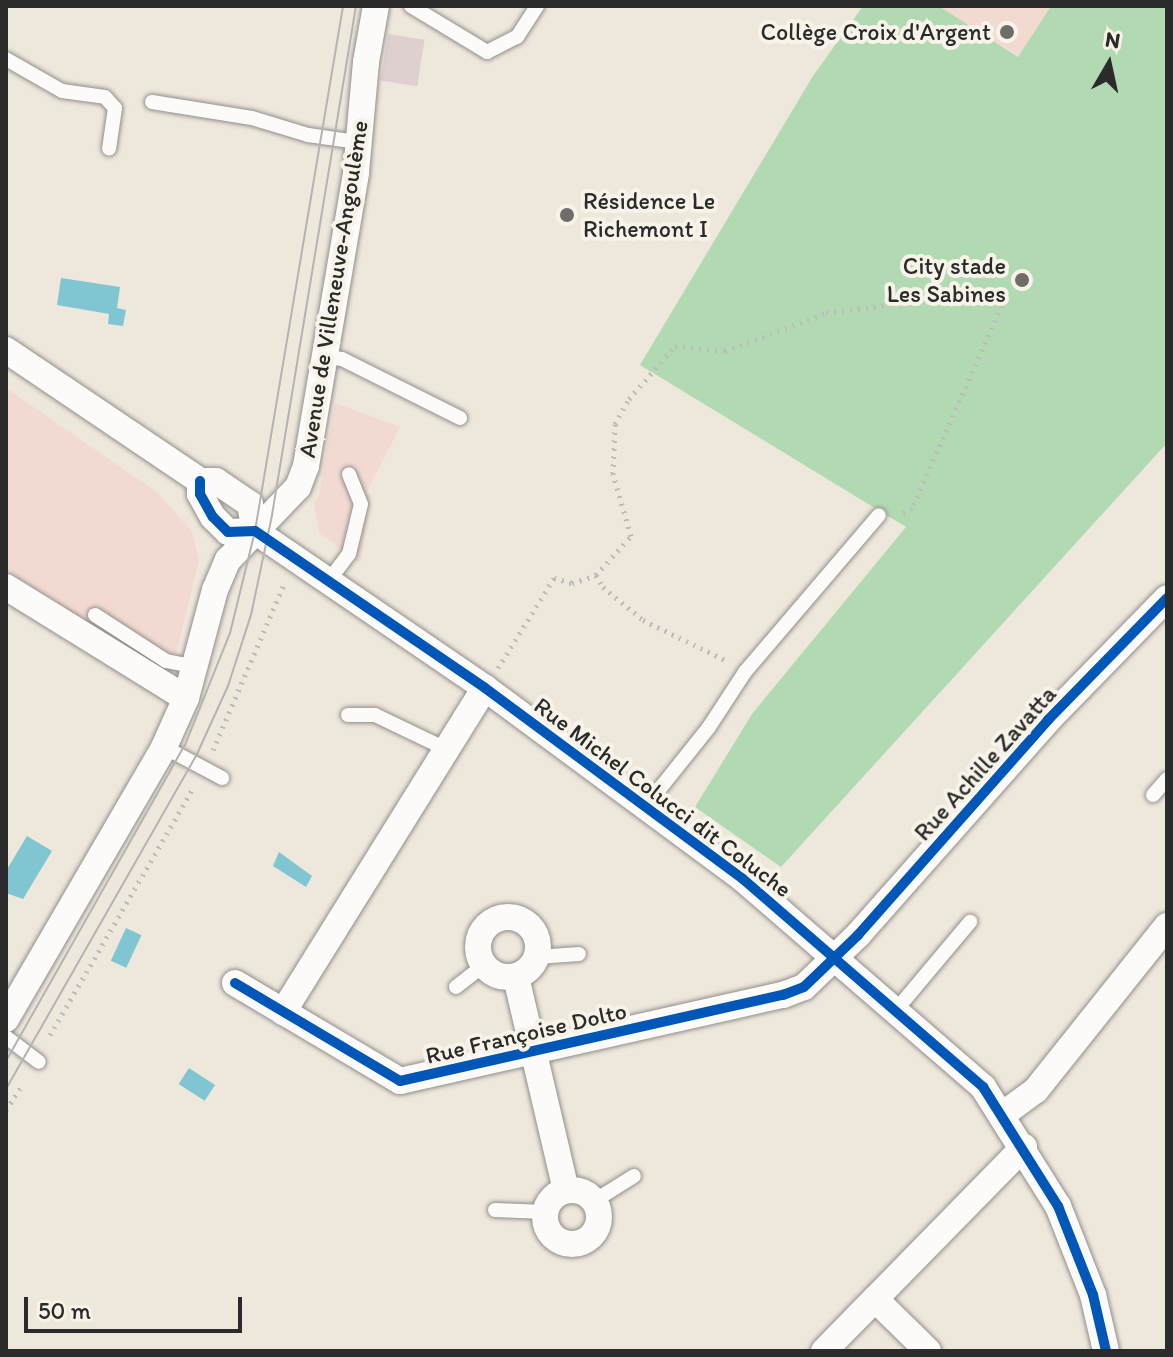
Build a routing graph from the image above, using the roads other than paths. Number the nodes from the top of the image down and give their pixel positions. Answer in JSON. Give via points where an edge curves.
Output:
{"nodes":[{"id":1,"x":376,"y":6,"type":"edge"},
{"id":2,"x":411,"y":6,"type":"edge"},
{"id":3,"x":537,"y":6,"type":"edge"},
{"id":4,"x":6,"y":59,"type":"edge"},
{"id":5,"x":152,"y":102,"type":"dead end"},
{"id":6,"x":357,"y":142,"type":"junction"},
{"id":7,"x":109,"y":149,"type":"dead end"},
{"id":8,"x":6,"y":350,"type":"edge"},
{"id":9,"x":326,"y":356,"type":"junction"},
{"id":10,"x":460,"y":418,"type":"dead end"},
{"id":11,"x":349,"y":474,"type":"dead end"},
{"id":12,"x":200,"y":481,"type":"junction"},
{"id":13,"x":879,"y":515,"type":"road end"},
{"id":14,"x":255,"y":531,"type":"junction"},
{"id":15,"x":327,"y":583,"type":"junction"},
{"id":16,"x":6,"y":587,"type":"edge"},
{"id":17,"x":1167,"y":598,"type":"edge"},
{"id":18,"x":95,"y":615,"type":"dead end"},
{"id":19,"x":196,"y":667,"type":"junction"},
{"id":20,"x":485,"y":688,"type":"junction"},
{"id":21,"x":186,"y":698,"type":"junction"},
{"id":22,"x":348,"y":715,"type":"dead end"},
{"id":23,"x":164,"y":747,"type":"junction"},
{"id":24,"x":448,"y":750,"type":"junction"},
{"id":25,"x":222,"y":778,"type":"dead end"},
{"id":26,"x":1167,"y":779,"type":"edge"},
{"id":27,"x":1153,"y":795,"type":"dead end"},
{"id":28,"x":646,"y":806,"type":"junction"},
{"id":29,"x":970,"y":922,"type":"dead end"},
{"id":30,"x":1167,"y":926,"type":"edge"},
{"id":31,"x":579,"y":954,"type":"dead end"},
{"id":32,"x":537,"y":957,"type":"junction"},
{"id":33,"x":836,"y":957,"type":"junction"},
{"id":34,"x":484,"y":965,"type":"junction"},
{"id":35,"x":516,"y":977,"type":"junction"},
{"id":36,"x":235,"y":983,"type":"dead end"},
{"id":37,"x":456,"y":987,"type":"dead end"},
{"id":38,"x":897,"y":1009,"type":"junction"},
{"id":39,"x":283,"y":1012,"type":"junction"},
{"id":40,"x":6,"y":1019,"type":"edge"},
{"id":41,"x":6,"y":1037,"type":"edge"},
{"id":42,"x":534,"y":1052,"type":"junction"},
{"id":43,"x":39,"y":1062,"type":"dead end"},
{"id":44,"x":1002,"y":1115,"type":"junction"},
{"id":45,"x":1024,"y":1147,"type":"junction"},
{"id":46,"x":634,"y":1176,"type":"dead end"},
{"id":47,"x":566,"y":1190,"type":"junction"},
{"id":48,"x":594,"y":1201,"type":"junction"},
{"id":49,"x":495,"y":1210,"type":"dead end"},
{"id":50,"x":545,"y":1212,"type":"junction"},
{"id":51,"x":875,"y":1299,"type":"junction"},
{"id":52,"x":824,"y":1351,"type":"edge"},
{"id":53,"x":928,"y":1351,"type":"edge"},
{"id":54,"x":1106,"y":1351,"type":"edge"}],
"edges":[{"from":1,"to":6,"type":"street","name":"Avenue de Villeneuve-Angoulème"},
{"from":2,"to":3,"type":"lane","via":[[487,52],[517,37]]},
{"from":4,"to":7,"type":"lane","via":[[62,91],[105,97],[115,108]]},
{"from":5,"to":6,"type":"lane"},
{"from":6,"to":9,"type":"street","name":"Avenue de Villeneuve-Angoulème"},
{"from":8,"to":12,"type":"street"},
{"from":9,"to":10,"type":"lane"},
{"from":9,"to":14,"type":"street","name":"Avenue de Villeneuve-Angoulème","via":[[309,457],[298,487]]},
{"from":11,"to":15,"type":"lane","via":[[361,504],[349,554]]},
{"from":12,"to":14,"type":"street","via":[[216,481],[250,504]]},
{"from":12,"to":14,"type":"street","via":[[200,494],[228,532]]},
{"from":13,"to":28,"type":"lane","via":[[703,723]]},
{"from":14,"to":15,"type":"street","name":"Rue Michel Colucci dit Coluche","via":[[290,570]]},
{"from":14,"to":19,"type":"street","name":"Avenue de Villeneuve-Angoulème","via":[[228,560]]},
{"from":15,"to":20,"type":"street","name":"Rue Michel Colucci dit Coluche"},
{"from":16,"to":21,"type":"street"},
{"from":17,"to":33,"type":"street","name":"Rue Achille Zavatta","via":[[1048,720]]},
{"from":18,"to":19,"type":"lane","via":[[166,661]]},
{"from":19,"to":21,"type":"street","name":"Avenue de Villeneuve-Angoulème"},
{"from":20,"to":24,"type":"street"},
{"from":20,"to":28,"type":"street","name":"Rue Michel Colucci dit Coluche"},
{"from":21,"to":23,"type":"street","name":"Avenue de Villeneuve-Angoulème"},
{"from":22,"to":24,"type":"lane","via":[[375,715]]},
{"from":23,"to":25,"type":"lane"},
{"from":23,"to":40,"type":"street","name":"Avenue de Villeneuve-Angoulème"},
{"from":24,"to":39,"type":"street"},
{"from":26,"to":27,"type":"lane"},
{"from":28,"to":33,"type":"street","name":"Rue Michel Colucci dit Coluche"},
{"from":29,"to":38,"type":"lane"},
{"from":30,"to":44,"type":"street","via":[[1036,1090]]},
{"from":31,"to":32,"type":"lane"},
{"from":32,"to":34,"type":"street","via":[[533,930],[524,921],[501,918],[482,932],[479,955]]},
{"from":32,"to":35,"type":"street"},
{"from":33,"to":38,"type":"street","name":"Rue Michel Colucci dit Coluche"},
{"from":33,"to":42,"type":"street","name":"Rue Françoise Dolto","via":[[804,987],[783,995]]},
{"from":34,"to":35,"type":"street","via":[[493,973]]},
{"from":34,"to":37,"type":"lane"},
{"from":35,"to":42,"type":"street"},
{"from":36,"to":39,"type":"street","name":"Rue Françoise Dolto"},
{"from":38,"to":44,"type":"street","name":"Rue Michel Colucci dit Coluche","via":[[983,1087]]},
{"from":39,"to":42,"type":"street","name":"Rue Françoise Dolto","via":[[400,1081]]},
{"from":41,"to":43,"type":"lane"},
{"from":42,"to":47,"type":"street"},
{"from":44,"to":45,"type":"street","name":"Rue Michel Colucci dit Coluche"},
{"from":45,"to":51,"type":"street"},
{"from":45,"to":54,"type":"street","name":"Rue Michel Colucci dit Coluche","via":[[1073,1243],[1095,1301]]},
{"from":46,"to":48,"type":"lane"},
{"from":47,"to":48,"type":"street"},
{"from":47,"to":50,"type":"street","via":[[549,1202]]},
{"from":48,"to":50,"type":"street","via":[[599,1221],[595,1232],[578,1244],[549,1233]]},
{"from":49,"to":50,"type":"lane"},
{"from":51,"to":52,"type":"street"},
{"from":51,"to":53,"type":"street"}]}
